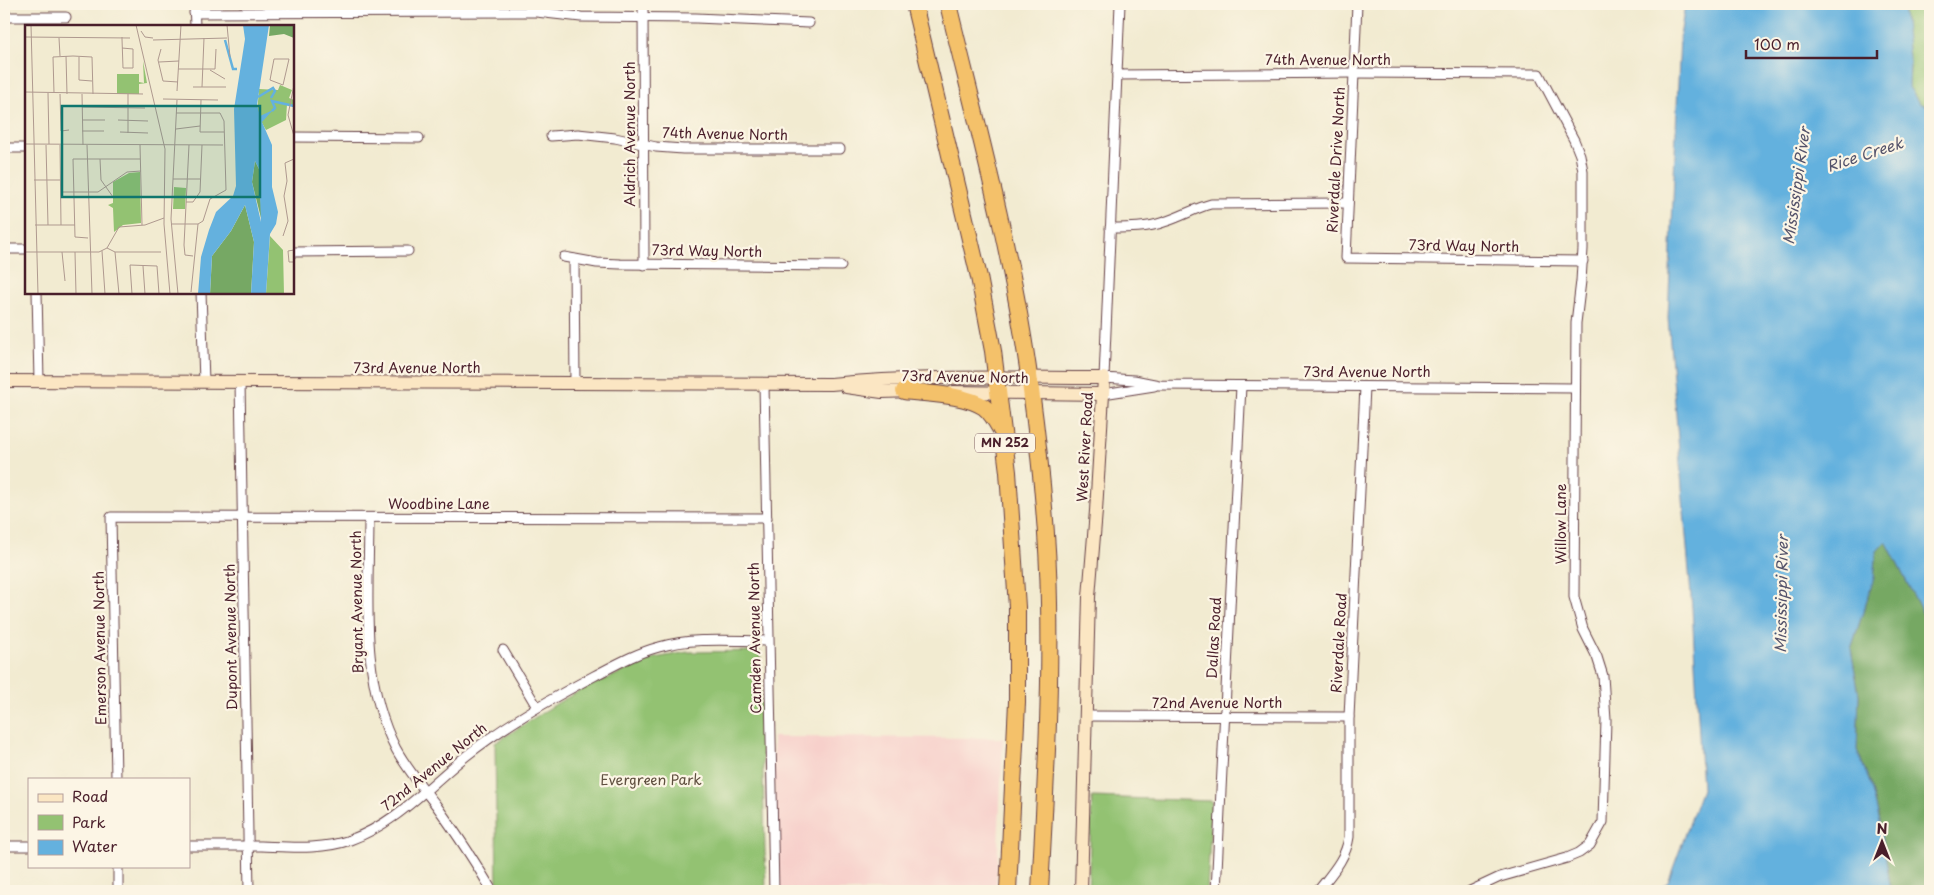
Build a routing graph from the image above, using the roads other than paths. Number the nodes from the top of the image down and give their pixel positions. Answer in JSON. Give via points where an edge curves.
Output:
{"nodes":[{"id":1,"x":643,"y":4,"type":"edge"},
{"id":2,"x":914,"y":4,"type":"edge"},
{"id":3,"x":948,"y":4,"type":"edge"},
{"id":4,"x":1120,"y":4,"type":"edge"},
{"id":5,"x":1357,"y":4,"type":"edge"},
{"id":6,"x":194,"y":8,"type":"edge"},
{"id":7,"x":4,"y":17,"type":"edge"},
{"id":8,"x":66,"y":17,"type":"dead end"},
{"id":9,"x":643,"y":18,"type":"junction"},
{"id":10,"x":808,"y":23,"type":"dead end"},
{"id":11,"x":195,"y":25,"type":"edge"},
{"id":12,"x":1354,"y":73,"type":"junction"},
{"id":13,"x":1539,"y":74,"type":"joint"},
{"id":14,"x":1117,"y":75,"type":"junction"},
{"id":15,"x":551,"y":136,"type":"dead end"},
{"id":16,"x":294,"y":138,"type":"edge"},
{"id":17,"x":419,"y":138,"type":"dead end"},
{"id":18,"x":644,"y":144,"type":"junction"},
{"id":19,"x":4,"y":148,"type":"edge"},
{"id":20,"x":25,"y":148,"type":"edge"},
{"id":21,"x":840,"y":149,"type":"dead end"},
{"id":22,"x":1347,"y":203,"type":"junction"},
{"id":23,"x":1110,"y":228,"type":"junction"},
{"id":24,"x":4,"y":249,"type":"edge"},
{"id":25,"x":25,"y":249,"type":"edge"},
{"id":26,"x":408,"y":251,"type":"dead end"},
{"id":27,"x":294,"y":252,"type":"edge"},
{"id":28,"x":564,"y":257,"type":"dead end"},
{"id":29,"x":1346,"y":258,"type":"joint"},
{"id":30,"x":574,"y":259,"type":"junction"},
{"id":31,"x":1582,"y":261,"type":"junction"},
{"id":32,"x":644,"y":265,"type":"junction"},
{"id":33,"x":841,"y":266,"type":"dead end"},
{"id":34,"x":37,"y":294,"type":"edge"},
{"id":35,"x":201,"y":294,"type":"edge"},
{"id":36,"x":1104,"y":378,"type":"junction"},
{"id":37,"x":4,"y":382,"type":"edge"},
{"id":38,"x":39,"y":382,"type":"junction"},
{"id":39,"x":204,"y":382,"type":"junction"},
{"id":40,"x":240,"y":382,"type":"junction"},
{"id":41,"x":575,"y":384,"type":"junction"},
{"id":42,"x":764,"y":384,"type":"junction"},
{"id":43,"x":831,"y":384,"type":"junction"},
{"id":44,"x":997,"y":385,"type":"junction"},
{"id":45,"x":1031,"y":385,"type":"junction"},
{"id":46,"x":1159,"y":385,"type":"junction"},
{"id":47,"x":1241,"y":386,"type":"junction"},
{"id":48,"x":1365,"y":387,"type":"junction"},
{"id":49,"x":1575,"y":388,"type":"junction"},
{"id":50,"x":904,"y":391,"type":"junction"},
{"id":51,"x":1103,"y":394,"type":"junction"},
{"id":52,"x":1004,"y":437,"type":"junction"},
{"id":53,"x":111,"y":517,"type":"joint"},
{"id":54,"x":242,"y":517,"type":"junction"},
{"id":55,"x":369,"y":518,"type":"junction"},
{"id":56,"x":767,"y":518,"type":"junction"},
{"id":57,"x":768,"y":641,"type":"junction"},
{"id":58,"x":503,"y":650,"type":"dead end"},
{"id":59,"x":538,"y":707,"type":"junction"},
{"id":60,"x":1085,"y":716,"type":"junction"},
{"id":61,"x":1225,"y":717,"type":"junction"},
{"id":62,"x":1349,"y":717,"type":"junction"},
{"id":63,"x":116,"y":778,"type":"edge"},
{"id":64,"x":425,"y":791,"type":"junction"},
{"id":65,"x":4,"y":846,"type":"edge"},
{"id":66,"x":28,"y":846,"type":"edge"},
{"id":67,"x":190,"y":846,"type":"edge"},
{"id":68,"x":249,"y":846,"type":"junction"},
{"id":69,"x":118,"y":868,"type":"edge"},
{"id":70,"x":118,"y":891,"type":"edge"},
{"id":71,"x":249,"y":891,"type":"edge"},
{"id":72,"x":492,"y":891,"type":"edge"},
{"id":73,"x":774,"y":891,"type":"edge"},
{"id":74,"x":1008,"y":891,"type":"edge"},
{"id":75,"x":1040,"y":891,"type":"edge"},
{"id":76,"x":1080,"y":891,"type":"edge"},
{"id":77,"x":1216,"y":891,"type":"edge"},
{"id":78,"x":1318,"y":891,"type":"edge"},
{"id":79,"x":1470,"y":891,"type":"edge"}],
"edges":[{"from":1,"to":9,"type":"street","name":"Aldrich Avenue North"},
{"from":2,"to":44,"type":"highway","number":"MN 252","via":[[979,278]]},
{"from":3,"to":45,"type":"highway","number":"MN 252","via":[[1011,270]]},
{"from":4,"to":14,"type":"street","name":"West River Road"},
{"from":5,"to":12,"type":"street","name":"Riverdale Drive North"},
{"from":6,"to":9,"type":"street","via":[[536,12]]},
{"from":6,"to":11,"type":"street"},
{"from":7,"to":8,"type":"street"},
{"from":9,"to":10,"type":"street"},
{"from":9,"to":18,"type":"street","name":"Aldrich Avenue North"},
{"from":12,"to":13,"type":"street","name":"74th Avenue North"},
{"from":12,"to":14,"type":"street","name":"74th Avenue North"},
{"from":12,"to":22,"type":"street","name":"Riverdale Drive North"},
{"from":13,"to":31,"type":"street","name":"Willow Lane","via":[[1580,155],[1584,188]]},
{"from":14,"to":23,"type":"street","name":"West River Road"},
{"from":15,"to":18,"type":"street","name":"74th Avenue North","via":[[578,134]]},
{"from":16,"to":17,"type":"street"},
{"from":18,"to":21,"type":"street","name":"74th Avenue North","via":[[683,149]]},
{"from":18,"to":32,"type":"street","name":"Aldrich Avenue North"},
{"from":19,"to":20,"type":"street"},
{"from":22,"to":23,"type":"street","via":[[1212,204],[1147,227]]},
{"from":22,"to":29,"type":"street","name":"Riverdale Drive North"},
{"from":23,"to":36,"type":"street","name":"West River Road"},
{"from":24,"to":25,"type":"street"},
{"from":26,"to":27,"type":"street"},
{"from":28,"to":30,"type":"street","name":"73rd Way North"},
{"from":29,"to":31,"type":"street","name":"73rd Way North"},
{"from":30,"to":32,"type":"street","name":"73rd Way North"},
{"from":30,"to":41,"type":"street"},
{"from":31,"to":49,"type":"street","name":"Willow Lane","via":[[1576,308]]},
{"from":32,"to":33,"type":"street","name":"73rd Way North"},
{"from":34,"to":38,"type":"street"},
{"from":35,"to":39,"type":"street"},
{"from":36,"to":45,"type":"street","name":"73rd Avenue North"},
{"from":36,"to":46,"type":"street","name":"73rd Avenue North"},
{"from":36,"to":51,"type":"street","name":"West River Road"},
{"from":37,"to":38,"type":"street","name":"73rd Avenue North"},
{"from":38,"to":39,"type":"street","name":"73rd Avenue North"},
{"from":39,"to":40,"type":"street","name":"73rd Avenue North"},
{"from":40,"to":41,"type":"street","name":"73rd Avenue North"},
{"from":40,"to":54,"type":"street","name":"Dupont Avenue North"},
{"from":41,"to":42,"type":"street","name":"73rd Avenue North"},
{"from":42,"to":43,"type":"street","name":"73rd Avenue North"},
{"from":42,"to":56,"type":"street","name":"Camden Avenue North"},
{"from":43,"to":44,"type":"street","name":"73rd Avenue North","via":[[876,379]]},
{"from":43,"to":50,"type":"street","name":"73rd Avenue North","via":[[882,392]]},
{"from":44,"to":45,"type":"street","name":"73rd Avenue North"},
{"from":44,"to":50,"type":"street","name":"73rd Avenue North"},
{"from":44,"to":52,"type":"highway","number":"MN 252"},
{"from":45,"to":51,"type":"street","name":"73rd Avenue North"},
{"from":45,"to":75,"type":"highway","number":"MN 252","via":[[1043,495],[1049,602],[1048,745]]},
{"from":46,"to":47,"type":"street","name":"73rd Avenue North"},
{"from":46,"to":51,"type":"street","name":"73rd Avenue North"},
{"from":47,"to":48,"type":"street","name":"73rd Avenue North"},
{"from":47,"to":61,"type":"street","name":"Dallas Road"},
{"from":48,"to":49,"type":"street","name":"73rd Avenue North"},
{"from":48,"to":62,"type":"street","name":"Riverdale Road"},
{"from":49,"to":79,"type":"street","name":"Willow Lane","via":[[1574,597],[1603,676],[1606,720],[1604,822],[1590,845],[1579,853],[1500,877]]},
{"from":50,"to":52,"type":"highway","via":[[977,403],[991,414]]},
{"from":51,"to":60,"type":"street","name":"West River Road","via":[[1089,598]]},
{"from":52,"to":74,"type":"highway","number":"MN 252","via":[[1017,607],[1016,746]]},
{"from":53,"to":54,"type":"street","name":"Woodbine Lane"},
{"from":53,"to":63,"type":"street","name":"Emerson Avenue North"},
{"from":54,"to":55,"type":"street","name":"Woodbine Lane"},
{"from":54,"to":68,"type":"street","name":"Dupont Avenue North"},
{"from":55,"to":56,"type":"street","name":"Woodbine Lane"},
{"from":55,"to":64,"type":"street","name":"Bryant Avenue North","via":[[371,672],[385,725],[397,750]]},
{"from":56,"to":57,"type":"street","name":"Camden Avenue North"},
{"from":57,"to":59,"type":"street","name":"72nd Avenue North","via":[[681,642],[659,646],[637,654]]},
{"from":57,"to":73,"type":"street","name":"Camden Avenue North"},
{"from":58,"to":59,"type":"street"},
{"from":59,"to":64,"type":"street","name":"72nd Avenue North","via":[[493,735]]},
{"from":60,"to":61,"type":"street","name":"72nd Avenue North"},
{"from":60,"to":76,"type":"street","name":"West River Road"},
{"from":61,"to":62,"type":"street","name":"72nd Avenue North"},
{"from":61,"to":77,"type":"street","name":"Dallas Road"},
{"from":62,"to":78,"type":"street","name":"Riverdale Road","via":[[1348,849]]},
{"from":64,"to":68,"type":"street","name":"72nd Avenue North","via":[[389,821],[348,840],[325,846]]},
{"from":64,"to":72,"type":"street","name":"Bryant Avenue North","via":[[469,852]]},
{"from":65,"to":66,"type":"street"},
{"from":67,"to":68,"type":"street","name":"72nd Avenue North"},
{"from":68,"to":71,"type":"street","name":"Dupont Avenue North"},
{"from":69,"to":70,"type":"street"}]}
